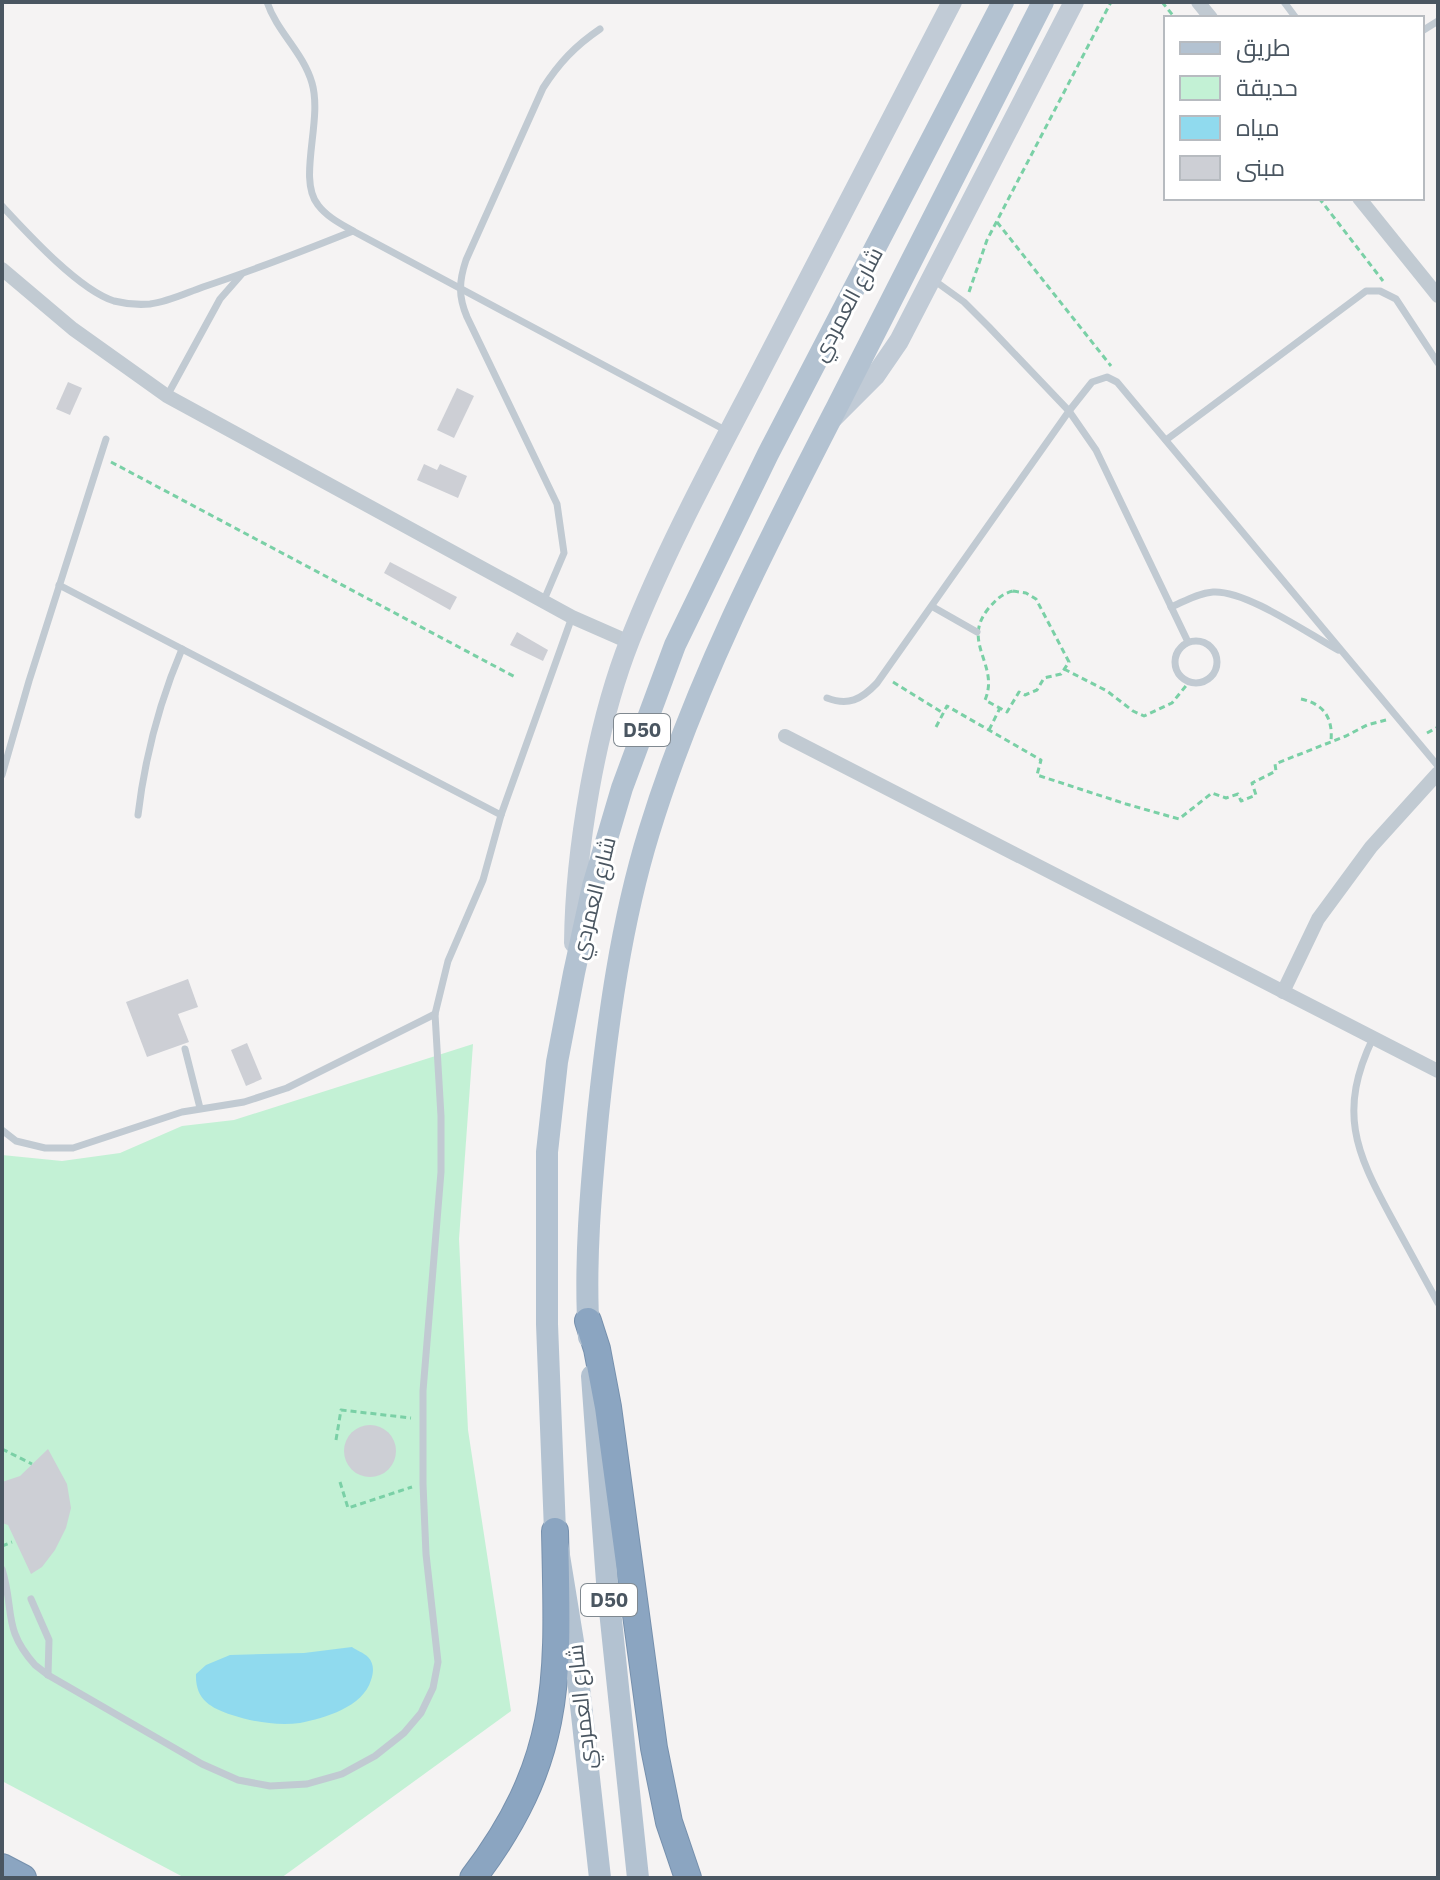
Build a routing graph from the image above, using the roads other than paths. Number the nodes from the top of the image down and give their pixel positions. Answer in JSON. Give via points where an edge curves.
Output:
{"nodes":[{"id":1,"x":267,"y":2,"type":"edge"},
{"id":2,"x":952,"y":2,"type":"edge"},
{"id":3,"x":1003,"y":2,"type":"edge"},
{"id":4,"x":1043,"y":2,"type":"edge"},
{"id":5,"x":1074,"y":2,"type":"edge"},
{"id":6,"x":600,"y":29,"type":"dead end"},
{"id":7,"x":1361,"y":200,"type":"edge"},
{"id":8,"x":2,"y":206,"type":"edge"},
{"id":9,"x":353,"y":231,"type":"junction"},
{"id":10,"x":2,"y":269,"type":"edge"},
{"id":11,"x":243,"y":274,"type":"junction"},
{"id":12,"x":933,"y":280,"type":"junction"},
{"id":13,"x":459,"y":287,"type":"junction"},
{"id":14,"x":1438,"y":296,"type":"edge"},
{"id":15,"x":1438,"y":363,"type":"edge"},
{"id":16,"x":167,"y":396,"type":"junction"},
{"id":17,"x":1069,"y":411,"type":"junction"},
{"id":18,"x":830,"y":421,"type":"junction"},
{"id":19,"x":729,"y":432,"type":"junction"},
{"id":20,"x":106,"y":439,"type":"dead end"},
{"id":21,"x":1166,"y":440,"type":"junction"},
{"id":22,"x":59,"y":585,"type":"junction"},
{"id":23,"x":544,"y":600,"type":"junction"},
{"id":24,"x":933,"y":607,"type":"junction"},
{"id":25,"x":1171,"y":607,"type":"junction"},
{"id":26,"x":572,"y":617,"type":"junction"},
{"id":27,"x":977,"y":632,"type":"road end"},
{"id":28,"x":629,"y":642,"type":"junction"},
{"id":29,"x":1188,"y":642,"type":"junction"},
{"id":30,"x":182,"y":649,"type":"junction"},
{"id":31,"x":1343,"y":653,"type":"junction"},
{"id":32,"x":827,"y":698,"type":"dead end"},
{"id":33,"x":785,"y":736,"type":"dead end"},
{"id":34,"x":1438,"y":766,"type":"edge"},
{"id":35,"x":1438,"y":773,"type":"edge"},
{"id":36,"x":2,"y":775,"type":"edge"},
{"id":37,"x":138,"y":815,"type":"dead end"},
{"id":38,"x":501,"y":815,"type":"junction"},
{"id":39,"x":574,"y":973,"type":"junction"},
{"id":40,"x":1283,"y":992,"type":"junction"},
{"id":41,"x":435,"y":1014,"type":"junction"},
{"id":42,"x":1373,"y":1038,"type":"junction"},
{"id":43,"x":185,"y":1049,"type":"dead end"},
{"id":44,"x":1438,"y":1071,"type":"edge"},
{"id":45,"x":200,"y":1108,"type":"junction"},
{"id":46,"x":2,"y":1130,"type":"edge"},
{"id":47,"x":1438,"y":1303,"type":"edge"},
{"id":48,"x":588,"y":1321,"type":"junction"},
{"id":49,"x":555,"y":1531,"type":"junction"},
{"id":50,"x":2,"y":1569,"type":"edge"},
{"id":51,"x":31,"y":1599,"type":"dead end"},
{"id":52,"x":48,"y":1675,"type":"junction"},
{"id":53,"x":2,"y":1857,"type":"edge"},
{"id":54,"x":2,"y":1867,"type":"edge"},
{"id":55,"x":23,"y":1878,"type":"edge"},
{"id":56,"x":29,"y":1878,"type":"edge"},
{"id":57,"x":473,"y":1878,"type":"edge"},
{"id":58,"x":600,"y":1878,"type":"edge"},
{"id":59,"x":638,"y":1878,"type":"edge"},
{"id":60,"x":688,"y":1878,"type":"edge"}],
"edges":[{"from":1,"to":9,"type":"lane","via":[[312,83],[312,195],[328,215]]},
{"from":2,"to":19,"type":"street"},
{"from":3,"to":39,"type":"main road","name":"شارع العمردي","number":"D50","via":[[686,618],[622,788]]},
{"from":4,"to":18,"type":"main road","name":"شارع العمردي","number":"D50"},
{"from":5,"to":12,"type":"street"},
{"from":6,"to":13,"type":"lane","via":[[577,45],[543,88],[466,260]]},
{"from":7,"to":14,"type":"street"},
{"from":8,"to":11,"type":"lane","via":[[76,278],[111,300],[153,304]]},
{"from":9,"to":11,"type":"lane"},
{"from":9,"to":13,"type":"lane"},
{"from":10,"to":16,"type":"street","via":[[103,352]]},
{"from":11,"to":16,"type":"lane","via":[[220,299]]},
{"from":12,"to":17,"type":"lane","via":[[964,302]]},
{"from":12,"to":18,"type":"street","via":[[888,359]]},
{"from":13,"to":19,"type":"lane"},
{"from":13,"to":23,"type":"lane","via":[[467,317],[557,504],[564,553]]},
{"from":15,"to":21,"type":"lane","via":[[1396,299],[1373,290],[1360,294]]},
{"from":16,"to":23,"type":"street"},
{"from":17,"to":21,"type":"lane","via":[[1096,379],[1113,378]]},
{"from":17,"to":24,"type":"lane"},
{"from":17,"to":25,"type":"lane","via":[[1096,450]]},
{"from":18,"to":48,"type":"main road","name":"شارع العمردي","number":"D50","via":[[715,652],[648,835],[604,1062],[590,1220]]},
{"from":19,"to":28,"type":"street"},
{"from":20,"to":22,"type":"lane"},
{"from":21,"to":31,"type":"lane"},
{"from":22,"to":30,"type":"lane"},
{"from":22,"to":36,"type":"lane"},
{"from":23,"to":26,"type":"street"},
{"from":24,"to":27,"type":"lane"},
{"from":24,"to":32,"type":"lane","via":[[872,689],[855,701]]},
{"from":25,"to":29,"type":"lane"},
{"from":25,"to":31,"type":"lane","via":[[1205,593],[1238,595]]},
{"from":26,"to":28,"type":"street"},
{"from":26,"to":38,"type":"lane"},
{"from":28,"to":39,"type":"street","via":[[592,780]]},
{"from":29,"to":29,"type":"lane","via":[[1177,651],[1175,666],[1189,682],[1210,678],[1214,651],[1203,642]]},
{"from":30,"to":37,"type":"lane","via":[[151,736]]},
{"from":30,"to":38,"type":"lane"},
{"from":31,"to":34,"type":"lane"},
{"from":33,"to":40,"type":"street"},
{"from":35,"to":40,"type":"street","via":[[1371,847],[1318,919]]},
{"from":38,"to":41,"type":"lane","via":[[483,880],[448,961]]},
{"from":39,"to":49,"type":"main road","name":"شارع العمردي","number":"D50","via":[[547,1152]]},
{"from":40,"to":42,"type":"street"},
{"from":41,"to":45,"type":"lane","via":[[277,1092]]},
{"from":41,"to":52,"type":"lane","via":[[441,1172],[427,1323],[423,1484],[438,1662],[421,1713],[375,1756],[342,1774],[307,1784],[270,1786],[238,1780],[191,1758]]},
{"from":42,"to":44,"type":"street"},
{"from":42,"to":47,"type":"lane","via":[[1354,1097],[1356,1138],[1370,1178]]},
{"from":43,"to":45,"type":"lane"},
{"from":45,"to":46,"type":"lane","via":[[73,1148],[16,1141]]},
{"from":48,"to":59,"type":"main road","name":"شارع العمردي","number":"D50","via":[[607,1582]]},
{"from":48,"to":60,"type":"highway","via":[[604,1377],[654,1748],[669,1822]]},
{"from":49,"to":57,"type":"highway","via":[[558,1653],[549,1724],[527,1793]]},
{"from":49,"to":58,"type":"main road","name":"شارع العمردي","number":"D50","via":[[576,1660]]},
{"from":50,"to":52,"type":"lane","via":[[16,1640]]},
{"from":51,"to":52,"type":"lane","via":[[49,1640]]},
{"from":53,"to":56,"type":"lane"},
{"from":54,"to":55,"type":"highway"}]}
